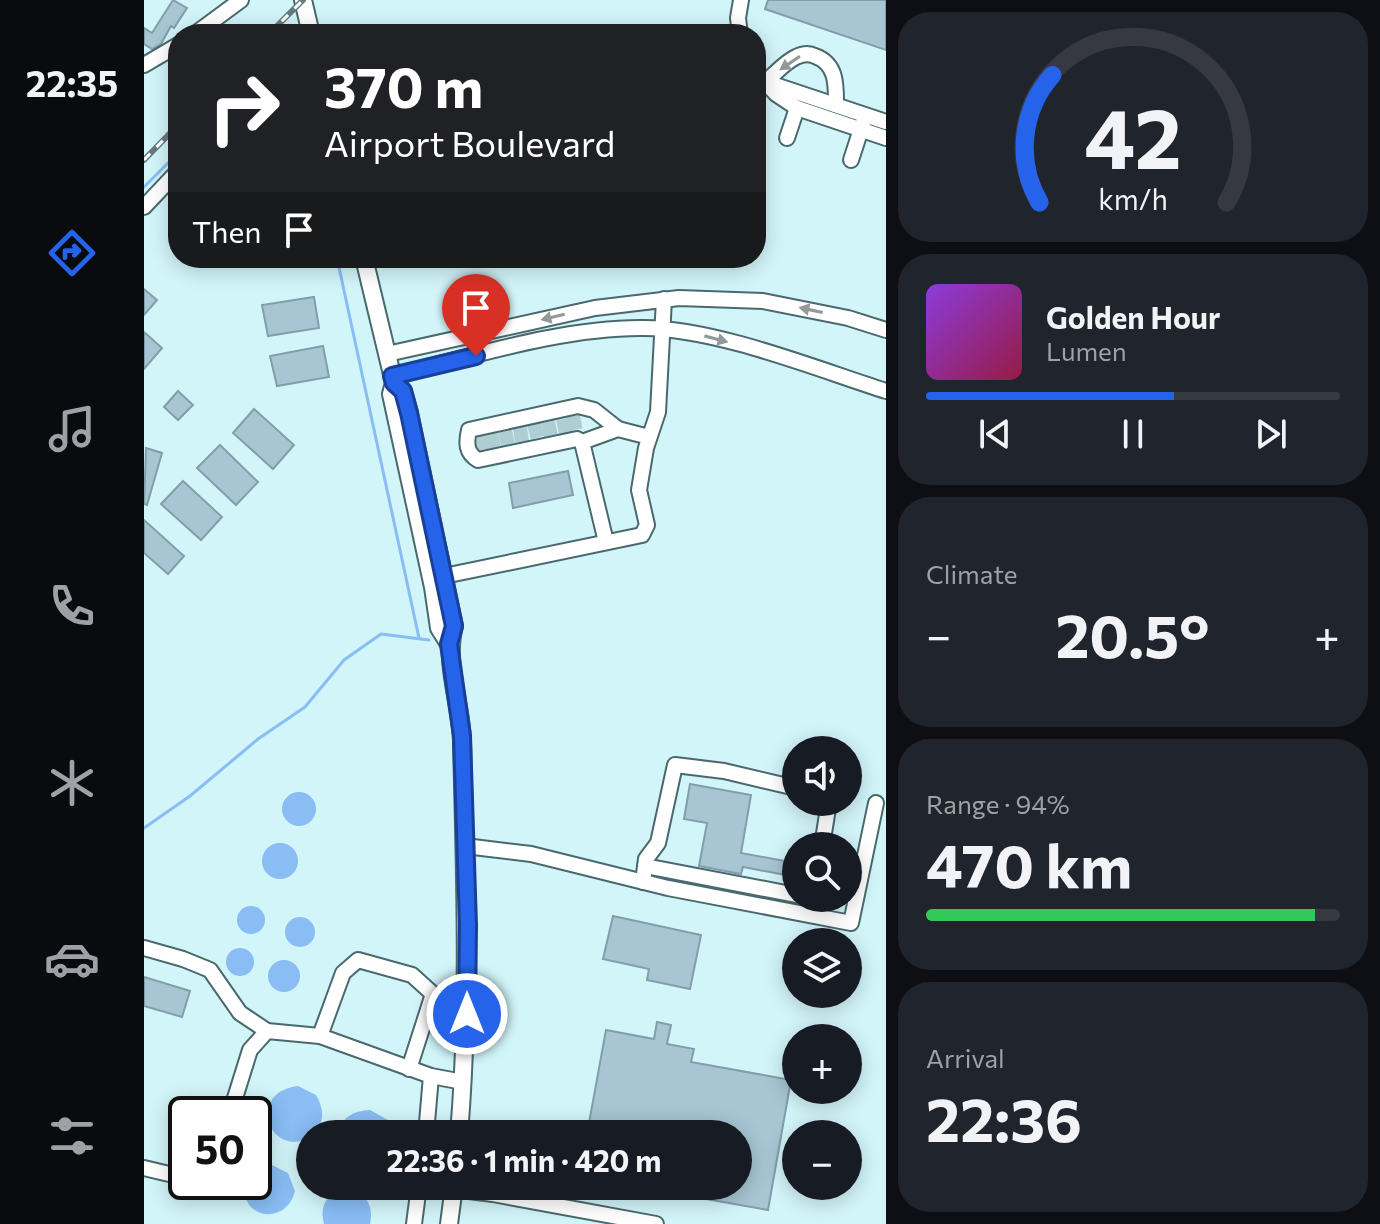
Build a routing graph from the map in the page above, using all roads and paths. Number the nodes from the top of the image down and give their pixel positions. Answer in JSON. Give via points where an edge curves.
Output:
{"nodes":[{"id":1,"x":241,"y":0,"type":"edge"},
{"id":2,"x":303,"y":0,"type":"edge"},
{"id":3,"x":741,"y":0,"type":"edge"},
{"id":4,"x":209,"y":24,"type":"edge"},
{"id":5,"x":309,"y":24,"type":"edge"},
{"id":6,"x":739,"y":24,"type":"edge"},
{"id":7,"x":168,"y":51,"type":"edge"},
{"id":8,"x":144,"y":65,"type":"edge"},
{"id":9,"x":766,"y":74,"type":"edge"},
{"id":10,"x":766,"y":79,"type":"edge"},
{"id":11,"x":766,"y":83,"type":"edge"},
{"id":12,"x":836,"y":105,"type":"junction"},
{"id":13,"x":797,"y":108,"type":"junction"},
{"id":14,"x":864,"y":122,"type":"junction"},
{"id":15,"x":886,"y":122,"type":"edge"},
{"id":16,"x":787,"y":138,"type":"dead end"},
{"id":17,"x":886,"y":138,"type":"edge"},
{"id":18,"x":851,"y":160,"type":"dead end"},
{"id":19,"x":168,"y":182,"type":"edge"},
{"id":20,"x":144,"y":207,"type":"edge"},
{"id":21,"x":366,"y":268,"type":"edge"},
{"id":22,"x":664,"y":299,"type":"junction"},
{"id":23,"x":663,"y":330,"type":"junction"},
{"id":24,"x":886,"y":330,"type":"edge"},
{"id":25,"x":387,"y":354,"type":"junction"},
{"id":26,"x":393,"y":379,"type":"junction"},
{"id":27,"x":886,"y":391,"type":"edge"},
{"id":28,"x":618,"y":429,"type":"junction"},
{"id":29,"x":530,"y":434,"type":"junction"},
{"id":30,"x":649,"y":437,"type":"junction"},
{"id":31,"x":606,"y":542,"type":"junction"},
{"id":32,"x":444,"y":576,"type":"junction"},
{"id":33,"x":449,"y":644,"type":"junction"},
{"id":34,"x":782,"y":785,"type":"edge"},
{"id":35,"x":876,"y":803,"type":"dead end"},
{"id":36,"x":465,"y":846,"type":"junction"},
{"id":37,"x":645,"y":866,"type":"junction"},
{"id":38,"x":643,"y":882,"type":"junction"},
{"id":39,"x":782,"y":892,"type":"edge"},
{"id":40,"x":144,"y":948,"type":"edge"},
{"id":41,"x":267,"y":1031,"type":"junction"},
{"id":42,"x":320,"y":1036,"type":"junction"},
{"id":43,"x":409,"y":1069,"type":"junction"},
{"id":44,"x":431,"y":1076,"type":"junction"},
{"id":45,"x":463,"y":1082,"type":"junction"},
{"id":46,"x":236,"y":1096,"type":"edge"},
{"id":47,"x":427,"y":1120,"type":"edge"},
{"id":48,"x":460,"y":1120,"type":"edge"},
{"id":49,"x":144,"y":1168,"type":"edge"},
{"id":50,"x":168,"y":1174,"type":"edge"},
{"id":51,"x":417,"y":1200,"type":"edge"},
{"id":52,"x":452,"y":1200,"type":"edge"},
{"id":53,"x":526,"y":1200,"type":"edge"},
{"id":54,"x":414,"y":1224,"type":"edge"},
{"id":55,"x":449,"y":1224,"type":"edge"},
{"id":56,"x":656,"y":1224,"type":"edge"}],
"edges":[{"from":1,"to":4,"type":"street"},
{"from":2,"to":5,"type":"main road"},
{"from":3,"to":6,"type":"street"},
{"from":7,"to":8,"type":"street"},
{"from":12,"to":9,"type":"street","one_way":true,"via":[[833,71],[819,57],[796,56]]},
{"from":10,"to":12,"type":"street"},
{"from":11,"to":13,"type":"street"},
{"from":12,"to":14,"type":"street"},
{"from":13,"to":14,"type":"street"},
{"from":13,"to":16,"type":"street"},
{"from":14,"to":15,"type":"street"},
{"from":14,"to":17,"type":"street"},
{"from":14,"to":18,"type":"street"},
{"from":19,"to":20,"type":"street"},
{"from":21,"to":25,"type":"main road"},
{"from":22,"to":23,"type":"street"},
{"from":24,"to":22,"type":"street","one_way":true,"via":[[763,301]]},
{"from":22,"to":25,"type":"street","one_way":true,"via":[[595,308]]},
{"from":23,"to":26,"type":"street","via":[[560,337]]},
{"from":23,"to":27,"type":"street","one_way":true,"via":[[737,345]]},
{"from":23,"to":30,"type":"street","via":[[658,412]]},
{"from":25,"to":26,"type":"main road"},
{"from":26,"to":32,"type":"main road","via":[[409,413]]},
{"from":26,"to":33,"type":"main road","via":[[391,394],[439,628]]},
{"from":28,"to":29,"type":"street"},
{"from":28,"to":29,"type":"street","via":[[594,410],[578,406]]},
{"from":28,"to":30,"type":"street"},
{"from":29,"to":31,"type":"street"},
{"from":30,"to":31,"type":"street","via":[[639,490],[647,525],[642,535]]},
{"from":31,"to":32,"type":"street"},
{"from":32,"to":33,"type":"main road","via":[[454,626]]},
{"from":33,"to":36,"type":"main road","via":[[462,736]]},
{"from":34,"to":37,"type":"street","via":[[675,765],[658,843]]},
{"from":35,"to":38,"type":"street","via":[[851,923]]},
{"from":36,"to":38,"type":"street","via":[[531,854]]},
{"from":36,"to":45,"type":"main road"},
{"from":37,"to":38,"type":"street"},
{"from":37,"to":39,"type":"street"},
{"from":40,"to":41,"type":"street","via":[[210,970],[240,1013]]},
{"from":41,"to":42,"type":"street"},
{"from":41,"to":46,"type":"street","via":[[250,1050]]},
{"from":42,"to":43,"type":"street"},
{"from":42,"to":43,"type":"street","via":[[343,973],[358,960],[412,975],[433,994]]},
{"from":43,"to":44,"type":"street"},
{"from":44,"to":45,"type":"street"},
{"from":44,"to":47,"type":"street"},
{"from":45,"to":48,"type":"main road"},
{"from":49,"to":50,"type":"street"},
{"from":51,"to":54,"type":"street"},
{"from":52,"to":55,"type":"main road"},
{"from":53,"to":56,"type":"street"}]}
